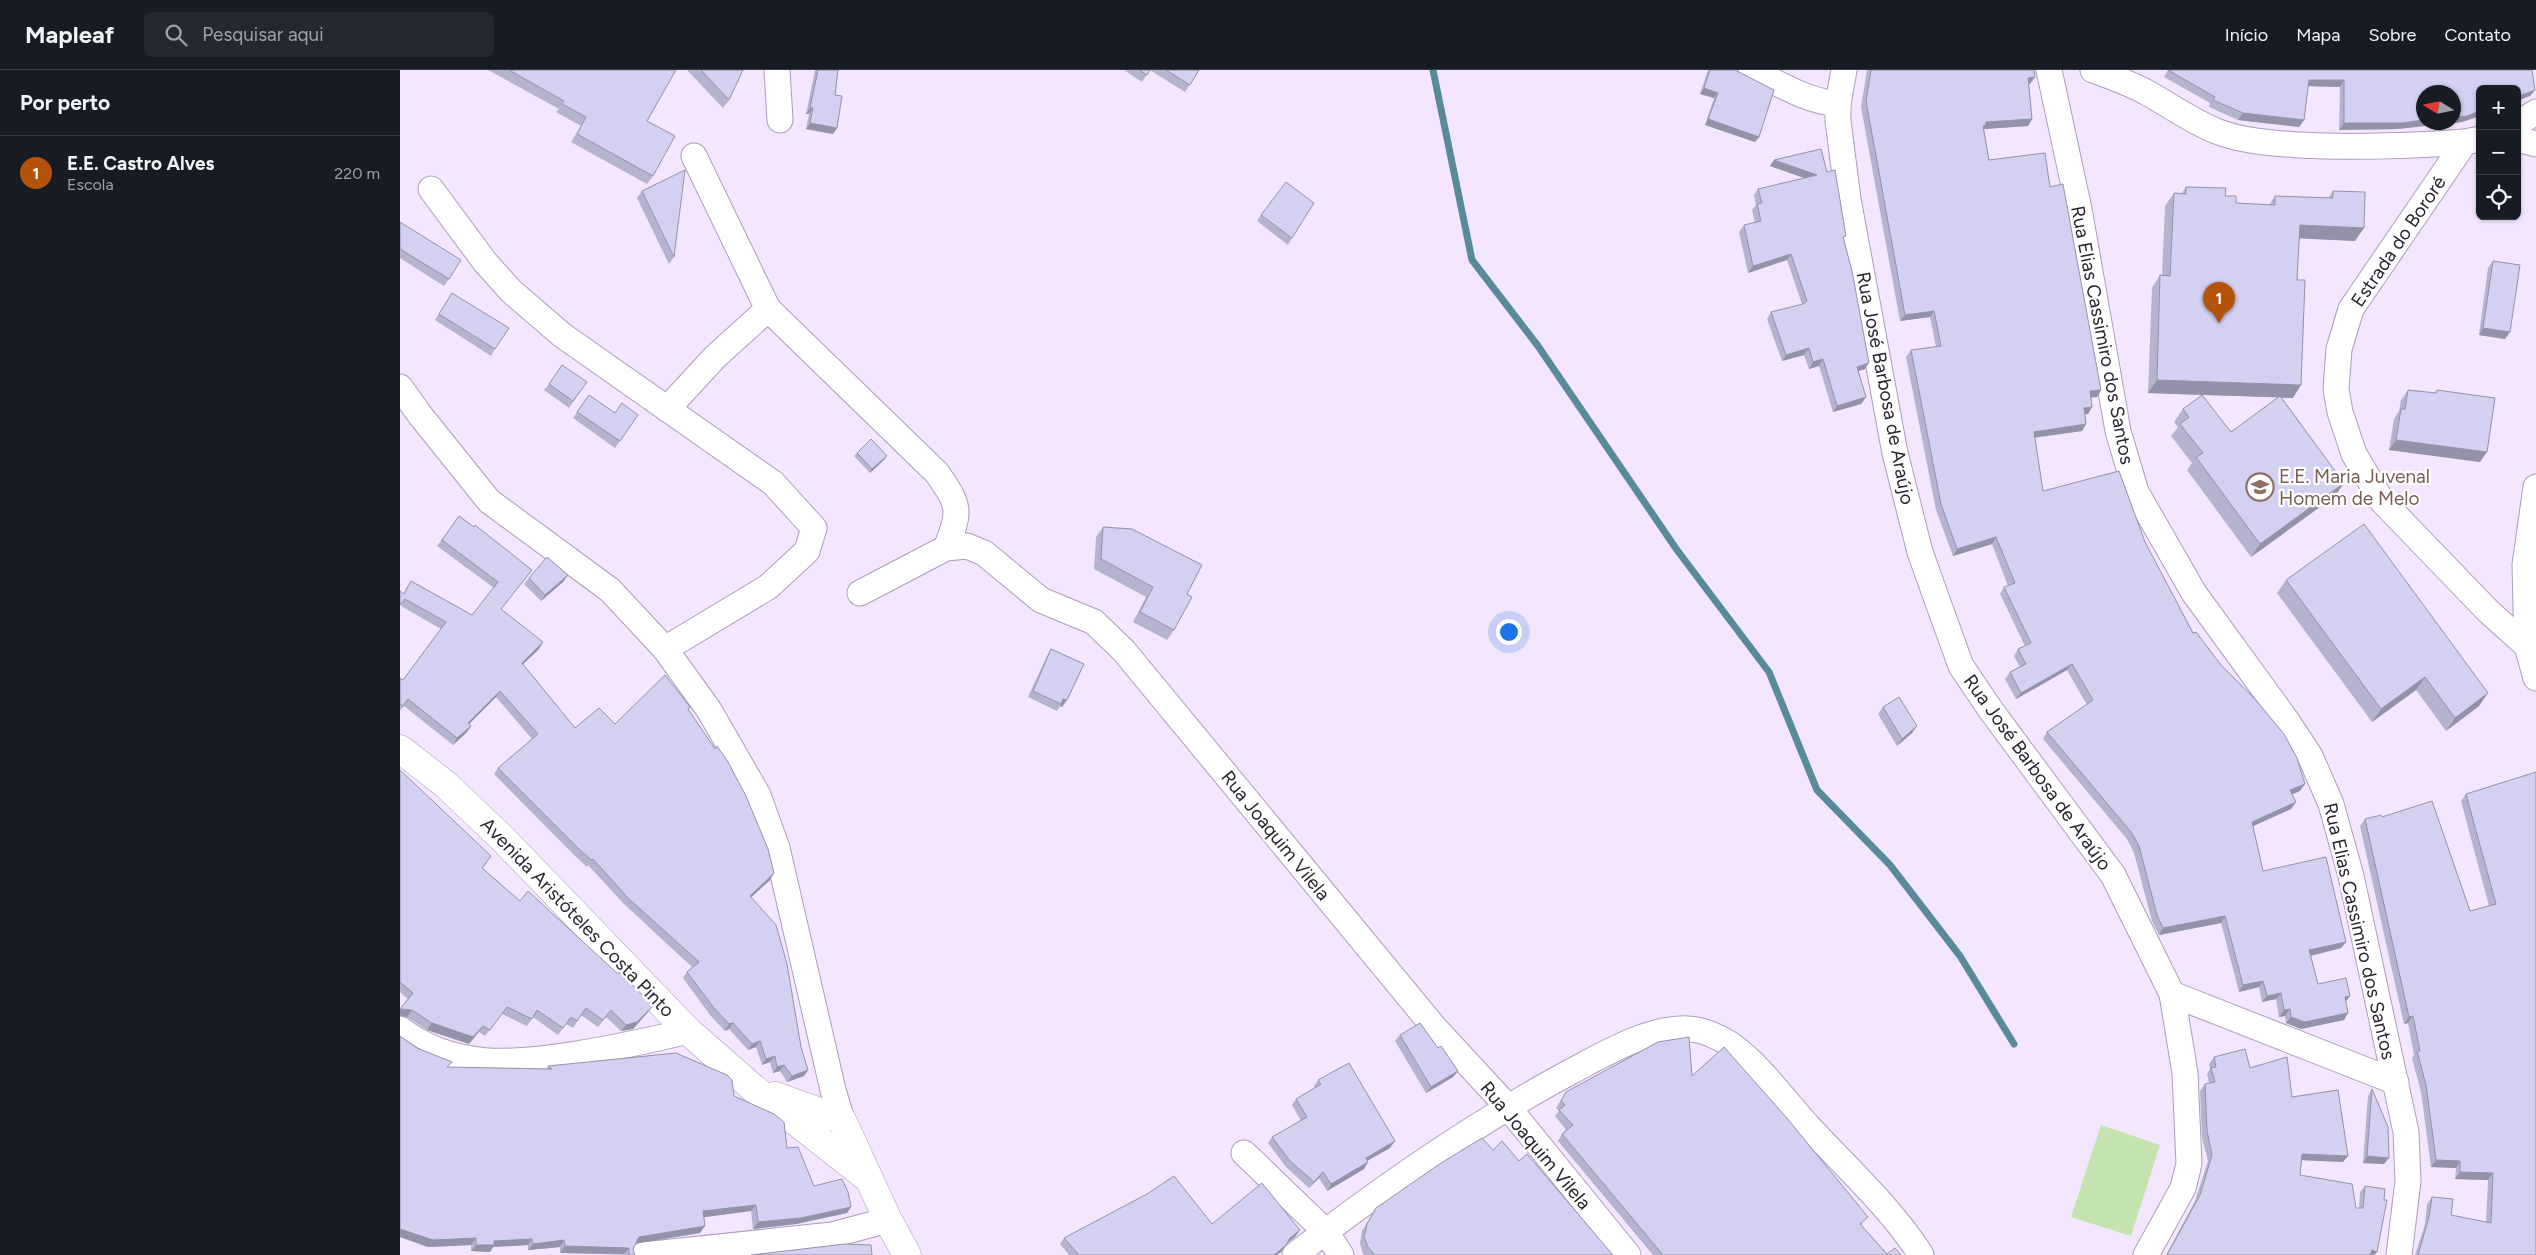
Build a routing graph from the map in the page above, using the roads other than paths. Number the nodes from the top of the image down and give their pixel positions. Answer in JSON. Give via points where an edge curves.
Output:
{"nodes":[{"id":1,"x":777,"y":70,"type":"edge"},
{"id":2,"x":1751,"y":70,"type":"edge"},
{"id":3,"x":1844,"y":70,"type":"edge"},
{"id":4,"x":2049,"y":70,"type":"edge"},
{"id":5,"x":2093,"y":70,"type":"edge"},
{"id":6,"x":1838,"y":104,"type":"junction"},
{"id":7,"x":2536,"y":112,"type":"edge"},
{"id":8,"x":780,"y":120,"type":"dead end"},
{"id":9,"x":2521,"y":121,"type":"edge"},
{"id":10,"x":2472,"y":140,"type":"edge"},
{"id":11,"x":2521,"y":140,"type":"edge"},
{"id":12,"x":2536,"y":144,"type":"edge"},
{"id":13,"x":694,"y":156,"type":"dead end"},
{"id":14,"x":431,"y":189,"type":"dead end"},
{"id":15,"x":768,"y":308,"type":"junction"},
{"id":16,"x":400,"y":387,"type":"edge"},
{"id":17,"x":667,"y":409,"type":"junction"},
{"id":18,"x":2536,"y":487,"type":"edge"},
{"id":19,"x":946,"y":548,"type":"junction"},
{"id":20,"x":860,"y":594,"type":"dead end"},
{"id":21,"x":2527,"y":646,"type":"junction"},
{"id":22,"x":665,"y":649,"type":"junction"},
{"id":23,"x":2536,"y":678,"type":"edge"},
{"id":24,"x":400,"y":749,"type":"edge"},
{"id":25,"x":2172,"y":994,"type":"junction"},
{"id":26,"x":400,"y":1030,"type":"edge"},
{"id":27,"x":688,"y":1031,"type":"junction"},
{"id":28,"x":2396,"y":1082,"type":"junction"},
{"id":29,"x":753,"y":1088,"type":"junction"},
{"id":30,"x":1506,"y":1106,"type":"junction"},
{"id":31,"x":842,"y":1120,"type":"junction"},
{"id":32,"x":1244,"y":1154,"type":"dead end"},
{"id":33,"x":869,"y":1179,"type":"junction"},
{"id":34,"x":888,"y":1220,"type":"junction"},
{"id":35,"x":1326,"y":1232,"type":"junction"},
{"id":36,"x":643,"y":1255,"type":"edge"},
{"id":37,"x":907,"y":1255,"type":"edge"},
{"id":38,"x":1296,"y":1255,"type":"edge"},
{"id":39,"x":1341,"y":1255,"type":"edge"},
{"id":40,"x":1628,"y":1255,"type":"edge"},
{"id":41,"x":1921,"y":1255,"type":"edge"},
{"id":42,"x":2146,"y":1255,"type":"edge"},
{"id":43,"x":2399,"y":1255,"type":"edge"}],
"edges":[{"from":1,"to":8,"type":"street"},
{"from":2,"to":6,"type":"street","via":[[1804,96]]},
{"from":3,"to":6,"type":"street","name":"Rua José Barbosa de Araújo"},
{"from":4,"to":28,"type":"street","name":"Rua Elias Cassimiro dos Santos","via":[[2079,209],[2118,431],[2136,492],[2194,593],[2288,721],[2320,775],[2351,876]]},
{"from":5,"to":10,"type":"street","via":[[2136,87],[2199,124],[2235,137],[2263,142],[2374,147]]},
{"from":6,"to":25,"type":"street","name":"Rua José Barbosa de Araújo","via":[[1848,199],[1896,453],[1920,552],[1961,666],[2112,875]]},
{"from":7,"to":9,"type":"street"},
{"from":10,"to":21,"type":"street","name":"Estrada do Bororé","via":[[2352,309],[2339,349],[2336,388],[2354,454],[2382,500],[2488,611]]},
{"from":11,"to":12,"type":"street"},
{"from":13,"to":15,"type":"street"},
{"from":14,"to":17,"type":"street","via":[[485,262],[511,291],[562,335]]},
{"from":15,"to":17,"type":"street","via":[[715,357]]},
{"from":15,"to":19,"type":"street","via":[[937,473],[953,496],[957,521]]},
{"from":16,"to":22,"type":"street","via":[[489,501],[610,590]]},
{"from":17,"to":22,"type":"street","via":[[773,483],[814,528],[807,551],[768,587]]},
{"from":18,"to":21,"type":"street","via":[[2525,565]]},
{"from":19,"to":20,"type":"street","name":"Rua Joaquim Vilela"},
{"from":19,"to":30,"type":"street","name":"Rua Joaquim Vilela","via":[[967,546],[984,553],[1041,600],[1094,622],[1110,636],[1434,1027]]},
{"from":21,"to":23,"type":"street"},
{"from":22,"to":31,"type":"street","via":[[708,710],[758,796],[777,848]]},
{"from":24,"to":27,"type":"main road","name":"Avenida Aristóteles Costa Pinto","via":[[445,784],[496,832]]},
{"from":25,"to":28,"type":"street"},
{"from":25,"to":42,"type":"street","name":"Rua José Barbosa de Araújo","via":[[2185,1073],[2189,1164],[2183,1188]]},
{"from":26,"to":27,"type":"street","via":[[438,1051],[497,1063],[630,1046]]},
{"from":27,"to":29,"type":"main road","name":"Avenida Aristóteles Costa Pinto"},
{"from":28,"to":43,"type":"street","name":"Rua Elias Cassimiro dos Santos","via":[[2406,1132],[2408,1181]]},
{"from":29,"to":31,"type":"main road","name":"Avenida Aristóteles Costa Pinto"},
{"from":29,"to":33,"type":"main road","name":"Avenida Aristóteles Costa Pinto"},
{"from":30,"to":35,"type":"street","via":[[1417,1165]]},
{"from":30,"to":40,"type":"street","name":"Rua Joaquim Vilela"},
{"from":30,"to":41,"type":"street","via":[[1588,1063],[1662,1030],[1698,1030],[1715,1036],[1731,1045],[1759,1072],[1887,1212]]},
{"from":31,"to":33,"type":"main road"},
{"from":32,"to":35,"type":"street"},
{"from":33,"to":34,"type":"main road"},
{"from":34,"to":36,"type":"street","via":[[832,1235]]},
{"from":34,"to":37,"type":"main road"},
{"from":35,"to":38,"type":"street"},
{"from":35,"to":39,"type":"street"}]}
